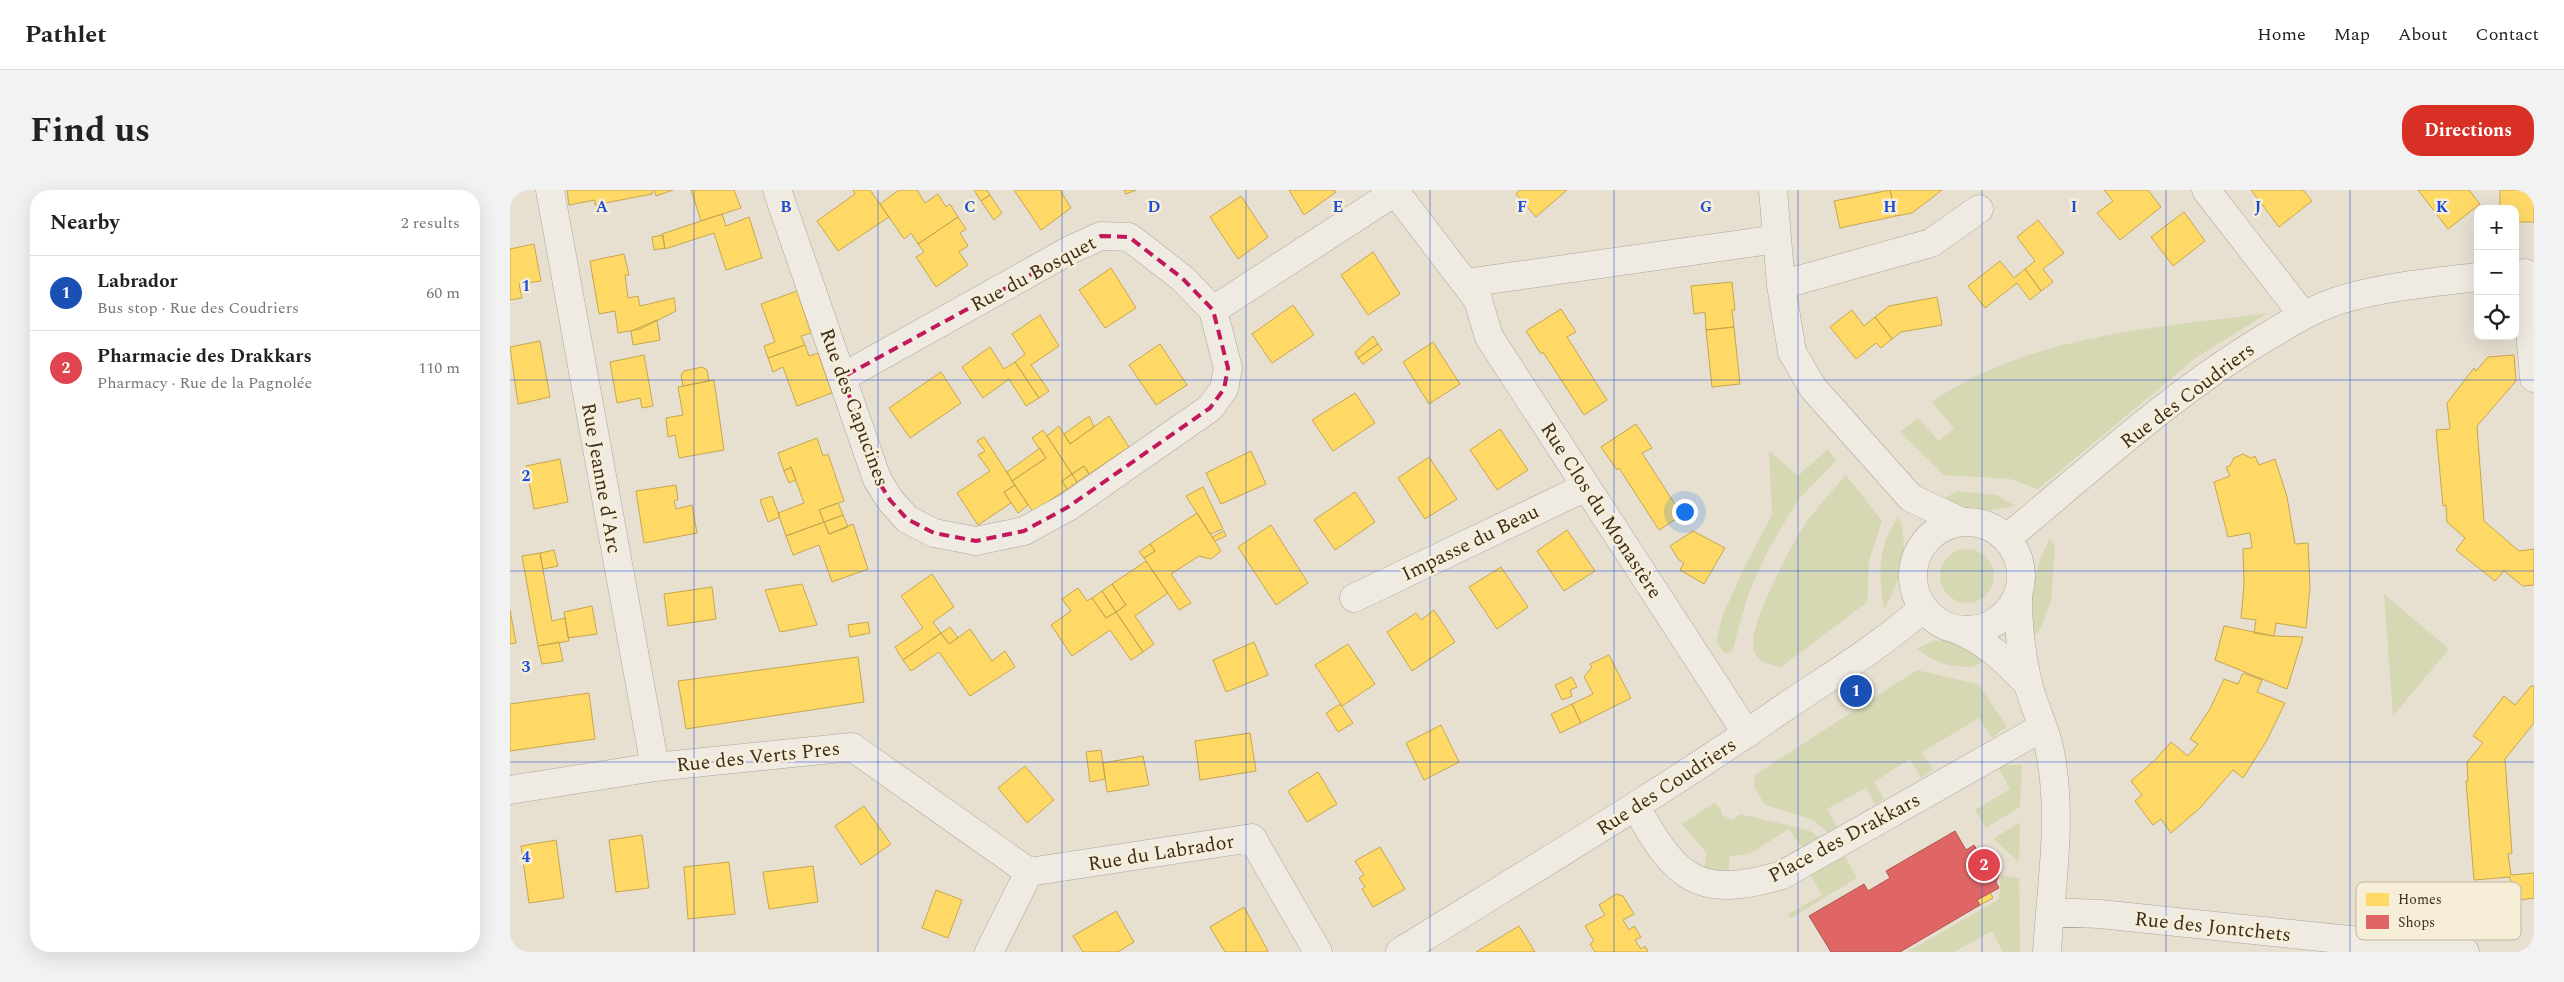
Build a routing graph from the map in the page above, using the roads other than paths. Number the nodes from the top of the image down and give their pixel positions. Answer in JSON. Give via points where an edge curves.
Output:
{"nodes":[{"id":1,"x":550,"y":190,"type":"edge"},
{"id":2,"x":777,"y":190,"type":"edge"},
{"id":3,"x":1773,"y":190,"type":"edge"},
{"id":4,"x":2206,"y":190,"type":"edge"},
{"id":5,"x":1395,"y":191,"type":"edge"},
{"id":6,"x":1979,"y":209,"type":"dead end"},
{"id":7,"x":1777,"y":239,"type":"junction"},
{"id":8,"x":2525,"y":273,"type":"edge"},
{"id":9,"x":2474,"y":278,"type":"edge"},
{"id":10,"x":1466,"y":283,"type":"junction"},
{"id":11,"x":1782,"y":285,"type":"junction"},
{"id":12,"x":1213,"y":310,"type":"junction"},
{"id":13,"x":2303,"y":314,"type":"junction"},
{"id":14,"x":843,"y":377,"type":"junction"},
{"id":15,"x":2534,"y":378,"type":"edge"},
{"id":16,"x":1586,"y":487,"type":"junction"},
{"id":17,"x":1911,"y":498,"type":"junction"},
{"id":18,"x":1962,"y":522,"type":"junction"},
{"id":19,"x":2007,"y":538,"type":"junction"},
{"id":20,"x":1919,"y":552,"type":"junction"},
{"id":21,"x":2018,"y":597,"type":"junction"},
{"id":22,"x":1354,"y":598,"type":"dead end"},
{"id":23,"x":1923,"y":608,"type":"junction"},
{"id":24,"x":1958,"y":630,"type":"junction"},
{"id":25,"x":2028,"y":684,"type":"junction"},
{"id":26,"x":2042,"y":727,"type":"junction"},
{"id":27,"x":1747,"y":734,"type":"junction"},
{"id":28,"x":654,"y":766,"type":"junction"},
{"id":29,"x":510,"y":790,"type":"edge"},
{"id":30,"x":1636,"y":808,"type":"junction"},
{"id":31,"x":1029,"y":872,"type":"junction"},
{"id":32,"x":2050,"y":912,"type":"junction"},
{"id":33,"x":989,"y":952,"type":"edge"},
{"id":34,"x":1318,"y":952,"type":"edge"},
{"id":35,"x":1400,"y":952,"type":"edge"},
{"id":36,"x":2047,"y":952,"type":"edge"},
{"id":37,"x":2465,"y":952,"type":"edge"}],
"edges":[{"from":1,"to":28,"type":"street","name":"Rue Jeanne d'Arc"},
{"from":2,"to":14,"type":"street","name":"Rue des Capucines"},
{"from":3,"to":7,"type":"street"},
{"from":4,"to":13,"type":"street"},
{"from":5,"to":10,"type":"street","name":"Rue Clos du Monastère"},
{"from":5,"to":12,"type":"street"},
{"from":6,"to":11,"type":"street","via":[[1931,243]]},
{"from":7,"to":10,"type":"street"},
{"from":7,"to":11,"type":"street"},
{"from":8,"to":15,"type":"street"},
{"from":9,"to":13,"type":"street","name":"Rue des Coudriers","via":[[2430,282],[2340,300]]},
{"from":10,"to":16,"type":"street","name":"Rue Clos du Monastère","via":[[1478,300],[1489,337]]},
{"from":11,"to":17,"type":"street","via":[[1792,352],[1801,372]]},
{"from":12,"to":14,"type":"street","name":"Rue du Bosquet","via":[[1182,278],[1129,237],[1101,236],[1070,250]]},
{"from":12,"to":14,"type":"street","name":"Rue des Capucines","via":[[1228,368],[1224,389],[1210,408],[1068,507],[1024,531],[976,541],[934,532],[907,518],[890,500],[877,479]]},
{"from":13,"to":19,"type":"street","name":"Rue des Coudriers","via":[[2224,362]]},
{"from":16,"to":22,"type":"street","name":"Impasse du Beau"},
{"from":16,"to":27,"type":"street","name":"Rue Clos du Monastère"},
{"from":17,"to":18,"type":"street"},
{"from":17,"to":20,"type":"street"},
{"from":18,"to":19,"type":"street","via":[[1991,526]]},
{"from":18,"to":20,"type":"street","via":[[1939,529]]},
{"from":19,"to":21,"type":"street","via":[[2022,569]]},
{"from":20,"to":23,"type":"street","via":[[1913,583]]},
{"from":21,"to":24,"type":"street","via":[[2010,611],[1996,623],[1972,631]]},
{"from":21,"to":25,"type":"street","via":[[2019,636]]},
{"from":23,"to":24,"type":"street","via":[[1939,622]]},
{"from":23,"to":27,"type":"street","name":"Rue des Coudriers","via":[[1892,634]]},
{"from":24,"to":25,"type":"street","via":[[1974,636],[1996,652]]},
{"from":25,"to":26,"type":"street"},
{"from":26,"to":30,"type":"street","name":"Place des Drakkars","via":[[1782,875],[1749,885],[1708,884],[1683,873],[1664,855]]},
{"from":26,"to":32,"type":"street","via":[[2050,750],[2055,783]]},
{"from":27,"to":30,"type":"street","name":"Rue des Coudriers"},
{"from":28,"to":29,"type":"street","name":"Rue des Verts Pres"},
{"from":28,"to":31,"type":"street","name":"Rue des Verts Pres","via":[[852,747]]},
{"from":30,"to":35,"type":"street","name":"Rue des Coudriers"},
{"from":31,"to":33,"type":"street"},
{"from":31,"to":34,"type":"street","name":"Rue du Labrador","via":[[1252,838]]},
{"from":32,"to":36,"type":"street"},
{"from":32,"to":37,"type":"street","name":"Rue des Jontchets","via":[[2100,914]]}]}
